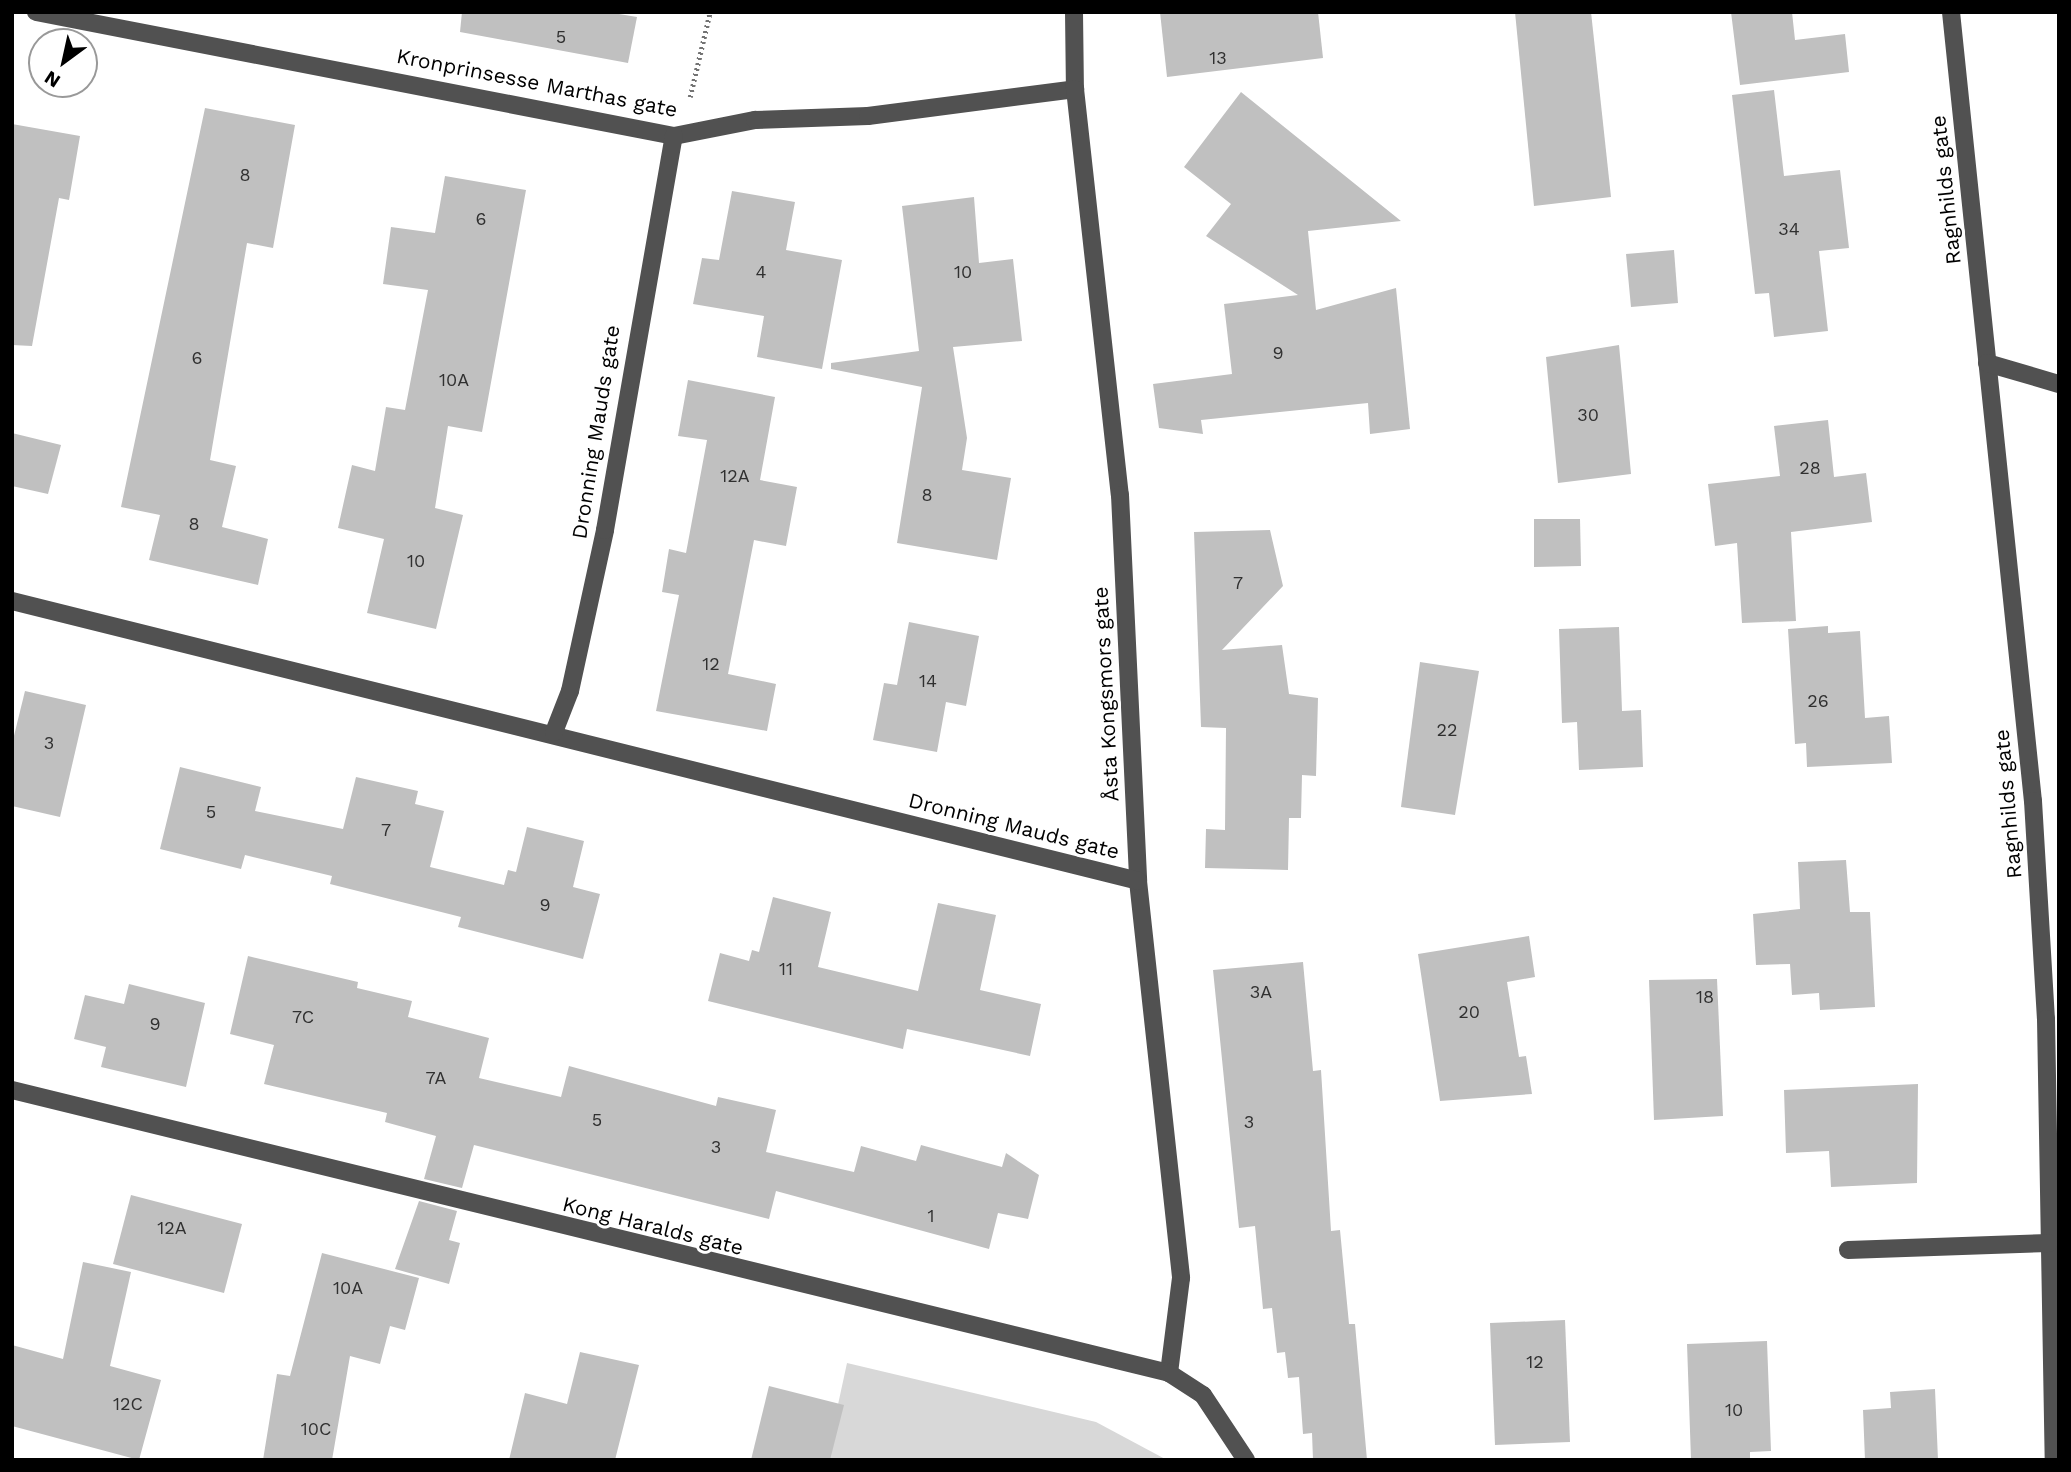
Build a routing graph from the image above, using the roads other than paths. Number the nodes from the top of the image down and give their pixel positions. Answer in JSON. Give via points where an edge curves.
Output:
{"nodes":[{"id":1,"x":36,"y":12,"type":"edge"},
{"id":2,"x":1074,"y":12,"type":"edge"},
{"id":3,"x":1951,"y":12,"type":"edge"},
{"id":4,"x":1075,"y":89,"type":"junction"},
{"id":5,"x":674,"y":136,"type":"junction"},
{"id":6,"x":1987,"y":363,"type":"junction"},
{"id":7,"x":2059,"y":384,"type":"edge"},
{"id":8,"x":12,"y":601,"type":"edge"},
{"id":9,"x":554,"y":732,"type":"junction"},
{"id":10,"x":1138,"y":881,"type":"junction"},
{"id":11,"x":12,"y":1090,"type":"edge"},
{"id":12,"x":2049,"y":1243,"type":"junction"},
{"id":13,"x":1847,"y":1250,"type":"dead end"},
{"id":14,"x":1169,"y":1373,"type":"junction"},
{"id":15,"x":1245,"y":1460,"type":"edge"},
{"id":16,"x":2054,"y":1460,"type":"edge"}],
"edges":[{"from":1,"to":5,"type":"street","name":"Kronprinsesse Marthas gate"},
{"from":2,"to":4,"type":"street","name":"Åsta Kongsmors gate"},
{"from":3,"to":6,"type":"street","name":"Ragnhilds gate"},
{"from":4,"to":5,"type":"street","name":"Kronprinsesse Marthas gate","via":[[868,116],[755,120]]},
{"from":4,"to":10,"type":"street","name":"Åsta Kongsmors gate","via":[[1120,495]]},
{"from":5,"to":9,"type":"street","name":"Dronning Mauds gate","via":[[605,530],[570,691]]},
{"from":6,"to":7,"type":"street"},
{"from":6,"to":12,"type":"street","name":"Ragnhilds gate","via":[[2032,801],[2046,1018]]},
{"from":8,"to":9,"type":"street","name":"Dronning Mauds gate"},
{"from":9,"to":10,"type":"street","name":"Dronning Mauds gate"},
{"from":10,"to":14,"type":"street","name":"Åsta Kongsmors gate","via":[[1181,1278]]},
{"from":11,"to":14,"type":"street","name":"Kong Haralds gate"},
{"from":12,"to":13,"type":"street"},
{"from":12,"to":16,"type":"street","name":"Ragnhilds gate"},
{"from":14,"to":15,"type":"street","name":"Kong Haralds gate","via":[[1203,1395]]}]}
